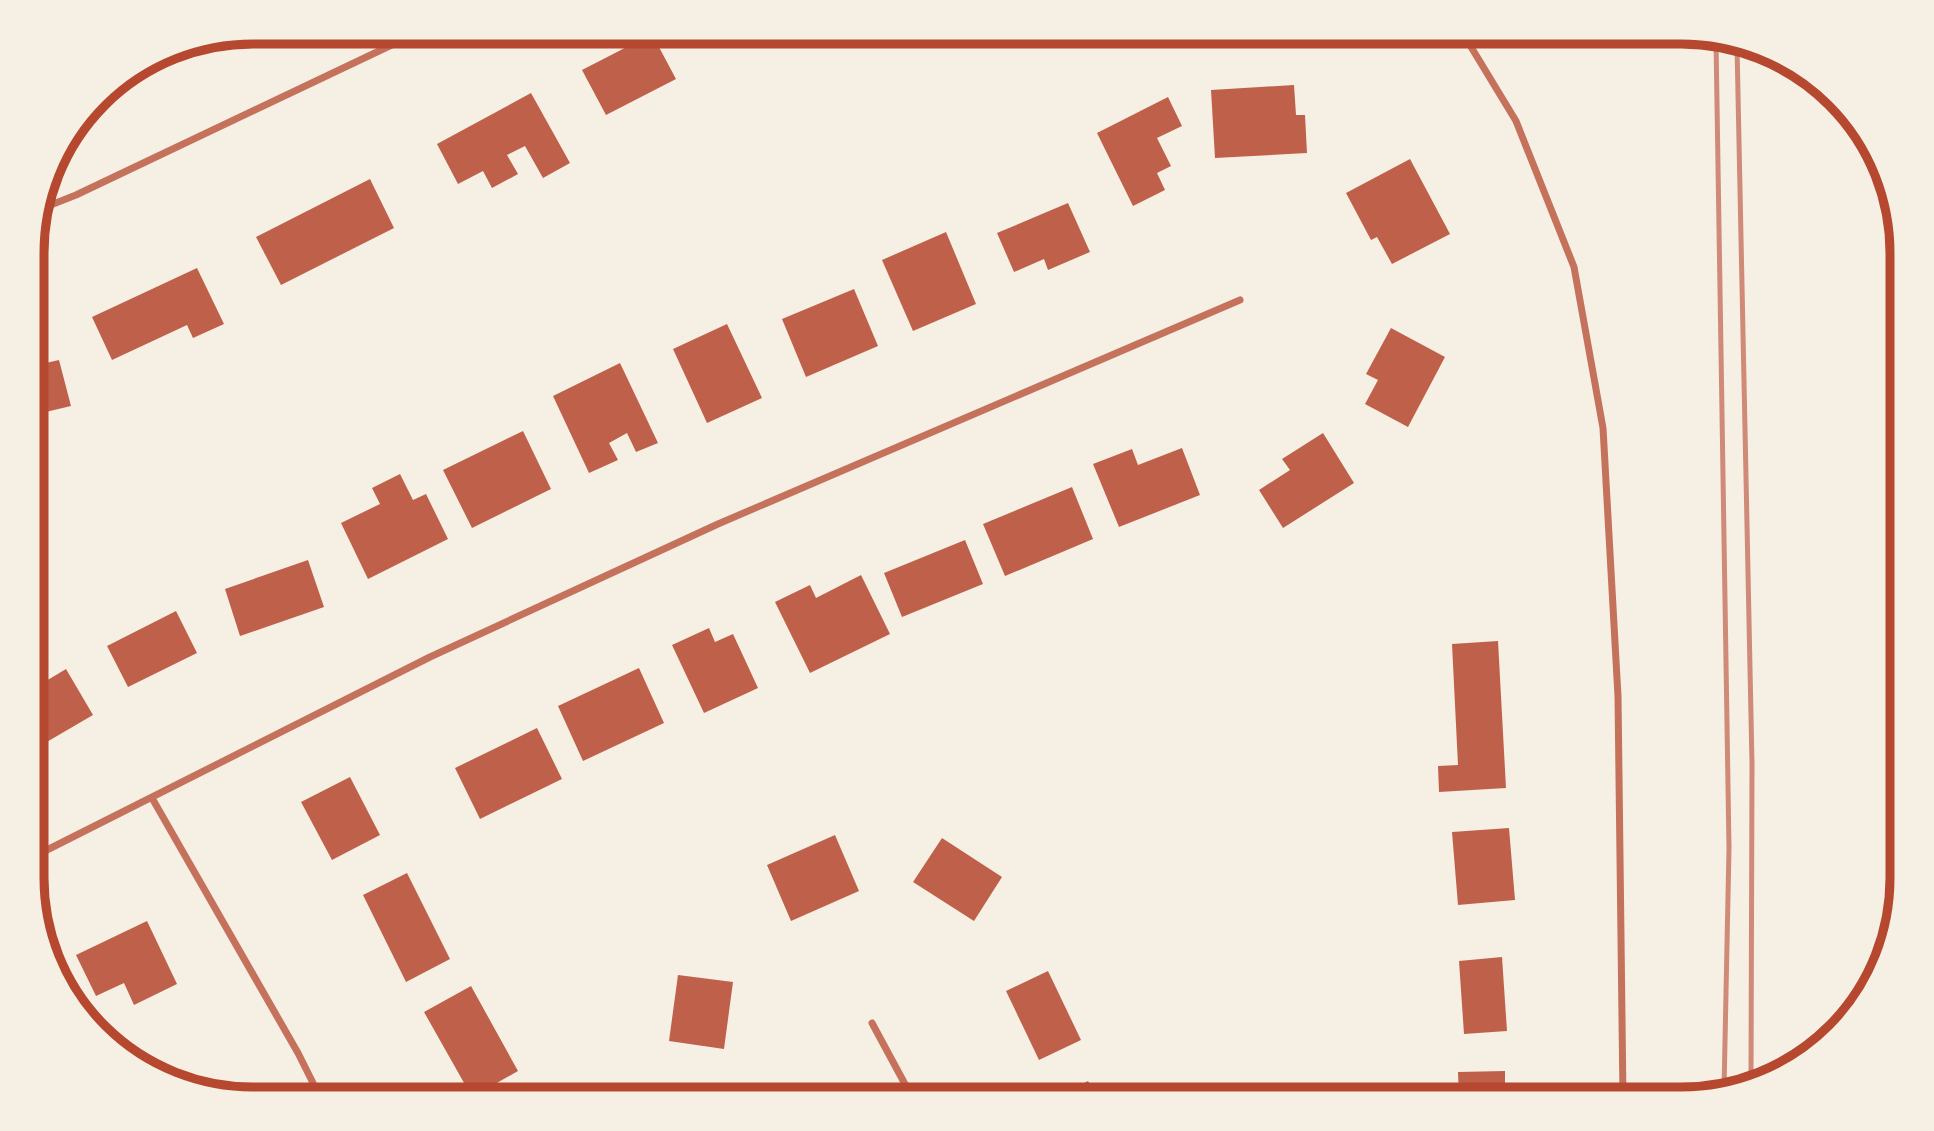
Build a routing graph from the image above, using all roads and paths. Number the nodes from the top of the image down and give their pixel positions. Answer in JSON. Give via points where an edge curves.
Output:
{"nodes":[{"id":1,"x":394,"y":44,"type":"edge"},
{"id":2,"x":1469,"y":44,"type":"edge"},
{"id":3,"x":50,"y":205,"type":"edge"},
{"id":4,"x":1240,"y":300,"type":"dead end"},
{"id":5,"x":152,"y":798,"type":"junction"},
{"id":6,"x":44,"y":852,"type":"edge"},
{"id":7,"x":872,"y":1023,"type":"dead end"},
{"id":8,"x":315,"y":1087,"type":"edge"},
{"id":9,"x":907,"y":1087,"type":"edge"},
{"id":10,"x":1623,"y":1087,"type":"edge"}],
"edges":[{"from":1,"to":3,"type":"street"},
{"from":2,"to":10,"type":"street","via":[[1516,121],[1574,267],[1603,428],[1618,696]]},
{"from":4,"to":5,"type":"street","via":[[718,524],[430,657]]},
{"from":5,"to":6,"type":"street"},
{"from":5,"to":8,"type":"street"},
{"from":7,"to":9,"type":"street"}]}
